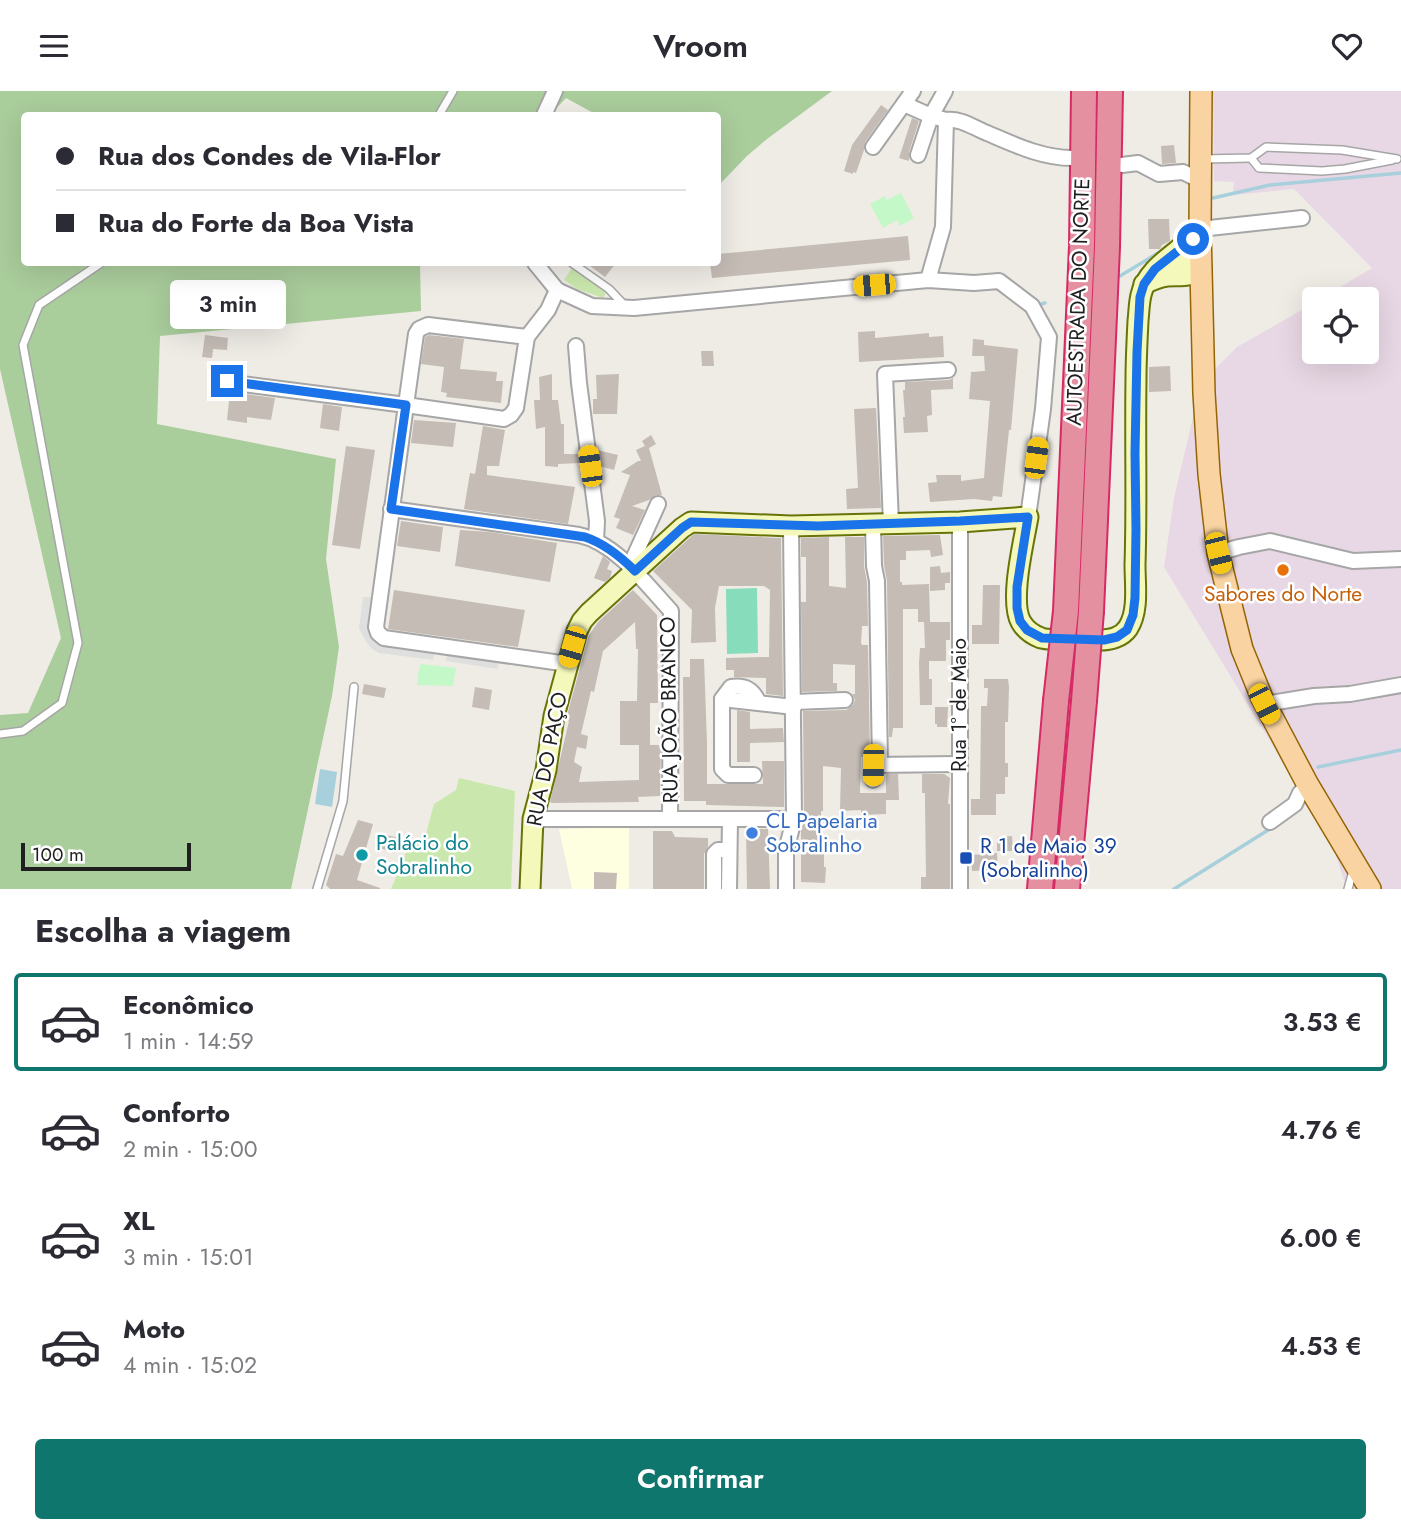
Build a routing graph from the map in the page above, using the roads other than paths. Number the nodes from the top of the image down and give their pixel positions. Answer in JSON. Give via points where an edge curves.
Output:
{"nodes":[{"id":1,"x":453,"y":91,"type":"edge"},
{"id":2,"x":555,"y":91,"type":"edge"},
{"id":3,"x":913,"y":91,"type":"edge"},
{"id":4,"x":945,"y":91,"type":"edge"},
{"id":5,"x":1084,"y":91,"type":"edge"},
{"id":6,"x":1110,"y":91,"type":"edge"},
{"id":7,"x":1201,"y":91,"type":"edge"},
{"id":8,"x":904,"y":104,"type":"junction"},
{"id":9,"x":441,"y":112,"type":"edge"},
{"id":10,"x":545,"y":112,"type":"edge"},
{"id":11,"x":931,"y":116,"type":"junction"},
{"id":12,"x":946,"y":120,"type":"junction"},
{"id":13,"x":873,"y":147,"type":"dead end"},
{"id":14,"x":918,"y":155,"type":"dead end"},
{"id":15,"x":1072,"y":158,"type":"dead end"},
{"id":16,"x":1251,"y":158,"type":"junction"},
{"id":17,"x":1201,"y":159,"type":"junction"},
{"id":18,"x":1399,"y":159,"type":"edge"},
{"id":19,"x":1122,"y":165,"type":"dead end"},
{"id":20,"x":1201,"y":181,"type":"junction"},
{"id":21,"x":1302,"y":218,"type":"dead end"},
{"id":22,"x":1200,"y":229,"type":"junction"},
{"id":23,"x":1165,"y":261,"type":"junction"},
{"id":24,"x":97,"y":266,"type":"edge"},
{"id":25,"x":537,"y":266,"type":"edge"},
{"id":26,"x":576,"y":266,"type":"edge"},
{"id":27,"x":1196,"y":277,"type":"junction"},
{"id":28,"x":928,"y":280,"type":"junction"},
{"id":29,"x":1144,"y":284,"type":"junction"},
{"id":30,"x":557,"y":290,"type":"junction"},
{"id":31,"x":627,"y":308,"type":"junction"},
{"id":32,"x":527,"y":337,"type":"junction"},
{"id":33,"x":576,"y":346,"type":"dead end"},
{"id":34,"x":948,"y":370,"type":"dead end"},
{"id":35,"x":227,"y":381,"type":"dead end"},
{"id":36,"x":406,"y":405,"type":"junction"},
{"id":37,"x":658,"y":504,"type":"dead end"},
{"id":38,"x":391,"y":509,"type":"junction"},
{"id":39,"x":1028,"y":517,"type":"junction"},
{"id":40,"x":960,"y":521,"type":"junction"},
{"id":41,"x":882,"y":524,"type":"junction"},
{"id":42,"x":791,"y":526,"type":"junction"},
{"id":43,"x":596,"y":541,"type":"junction"},
{"id":44,"x":1218,"y":553,"type":"junction"},
{"id":45,"x":1401,"y":559,"type":"edge"},
{"id":46,"x":632,"y":568,"type":"junction"},
{"id":47,"x":568,"y":664,"type":"junction"},
{"id":48,"x":1401,"y":685,"type":"edge"},
{"id":49,"x":354,"y":687,"type":"dead end"},
{"id":50,"x":845,"y":700,"type":"dead end"},
{"id":51,"x":1264,"y":704,"type":"junction"},
{"id":52,"x":794,"y":705,"type":"junction"},
{"id":53,"x":0,"y":734,"type":"edge"},
{"id":54,"x":959,"y":764,"type":"junction"},
{"id":55,"x":880,"y":765,"type":"junction"},
{"id":56,"x":754,"y":775,"type":"dead end"},
{"id":57,"x":873,"y":780,"type":"dead end"},
{"id":58,"x":1308,"y":785,"type":"junction"},
{"id":59,"x":533,"y":819,"type":"junction"},
{"id":60,"x":670,"y":819,"type":"junction"},
{"id":61,"x":794,"y":819,"type":"junction"},
{"id":62,"x":730,"y":820,"type":"junction"},
{"id":63,"x":1270,"y":822,"type":"dead end"},
{"id":64,"x":729,"y":851,"type":"junction"},
{"id":65,"x":1355,"y":863,"type":"junction"},
{"id":66,"x":317,"y":889,"type":"edge"},
{"id":67,"x":530,"y":889,"type":"edge"},
{"id":68,"x":714,"y":889,"type":"edge"},
{"id":69,"x":729,"y":889,"type":"edge"},
{"id":70,"x":786,"y":889,"type":"edge"},
{"id":71,"x":960,"y":889,"type":"edge"},
{"id":72,"x":1040,"y":889,"type":"edge"},
{"id":73,"x":1067,"y":889,"type":"edge"},
{"id":74,"x":1349,"y":889,"type":"edge"},
{"id":75,"x":1370,"y":889,"type":"edge"}],
"edges":[{"from":1,"to":9,"type":"lane"},
{"from":2,"to":10,"type":"street"},
{"from":3,"to":8,"type":"street"},
{"from":4,"to":11,"type":"street"},
{"from":5,"to":72,"type":"highway","name":"AUTOESTRADA DO NORTE","bridge":true,"via":[[1066,611]]},
{"from":6,"to":73,"type":"highway","name":"AUTOESTRADA DO NORTE","bridge":true,"via":[[1091,611]]},
{"from":7,"to":17,"type":"main road"},
{"from":8,"to":11,"type":"street"},
{"from":8,"to":13,"type":"street"},
{"from":11,"to":12,"type":"street"},
{"from":11,"to":14,"type":"street"},
{"from":12,"to":15,"type":"street","via":[[971,125],[1041,155]]},
{"from":12,"to":28,"type":"street","via":[[943,227]]},
{"from":16,"to":17,"type":"lane"},
{"from":16,"to":18,"type":"lane","via":[[1266,147],[1342,150]]},
{"from":16,"to":18,"type":"lane","via":[[1259,168],[1322,171]]},
{"from":17,"to":20,"type":"main road"},
{"from":19,"to":20,"type":"street","via":[[1138,163],[1159,174],[1183,172]]},
{"from":20,"to":22,"type":"main road"},
{"from":21,"to":22,"type":"street"},
{"from":22,"to":23,"type":"street"},
{"from":22,"to":27,"type":"main road"},
{"from":23,"to":27,"type":"street","via":[[1194,263]]},
{"from":23,"to":29,"type":"street"},
{"from":24,"to":53,"type":"lane","via":[[39,305],[23,345],[78,643],[62,703],[23,731]]},
{"from":25,"to":30,"type":"street"},
{"from":26,"to":31,"type":"lane"},
{"from":27,"to":29,"type":"street","via":[[1166,276]]},
{"from":27,"to":44,"type":"main road"},
{"from":28,"to":31,"type":"street"},
{"from":28,"to":39,"type":"street","via":[[999,281],[1032,306],[1049,337]]},
{"from":29,"to":39,"type":"street","via":[[1137,352],[1135,598],[1127,630],[1104,640],[1042,638],[1027,630],[1020,621],[1017,587]]},
{"from":30,"to":31,"type":"street","via":[[592,306]]},
{"from":30,"to":32,"type":"street"},
{"from":32,"to":36,"type":"street","via":[[422,327],[416,334]]},
{"from":32,"to":36,"type":"street","via":[[516,408],[508,418]]},
{"from":33,"to":43,"type":"street"},
{"from":34,"to":41,"type":"street","via":[[885,374]]},
{"from":35,"to":36,"type":"street"},
{"from":36,"to":38,"type":"street"},
{"from":37,"to":46,"type":"street"},
{"from":38,"to":43,"type":"street"},
{"from":38,"to":47,"type":"street","via":[[378,633],[384,638]]},
{"from":39,"to":40,"type":"street","name":"RUA DO PAÇO"},
{"from":40,"to":41,"type":"street","name":"RUA DO PAÇO"},
{"from":40,"to":54,"type":"street","name":"Rua 1º de Maio"},
{"from":41,"to":42,"type":"street","name":"RUA DO PAÇO"},
{"from":41,"to":55,"type":"street","via":[[874,566]]},
{"from":42,"to":46,"type":"street","name":"RUA DO PAÇO","via":[[691,522]]},
{"from":42,"to":52,"type":"street"},
{"from":43,"to":46,"type":"street","name":"RUA JOÃO BRANCO"},
{"from":44,"to":45,"type":"street","via":[[1270,541],[1353,561]]},
{"from":44,"to":51,"type":"main road","via":[[1242,649]]},
{"from":46,"to":47,"type":"street","name":"RUA DO PAÇO","via":[[582,621]]},
{"from":46,"to":60,"type":"street","name":"RUA JOÃO BRANCO","via":[[671,611]]},
{"from":47,"to":59,"type":"street","name":"RUA DO PAÇO"},
{"from":48,"to":51,"type":"street"},
{"from":49,"to":66,"type":"lane","via":[[343,801]]},
{"from":50,"to":52,"type":"street"},
{"from":51,"to":58,"type":"main road"},
{"from":52,"to":56,"type":"street","via":[[759,703],[745,687],[731,687],[722,699],[722,769],[728,775]]},
{"from":52,"to":61,"type":"street"},
{"from":54,"to":55,"type":"street"},
{"from":54,"to":71,"type":"street","name":"Rua 1º de Maio"},
{"from":55,"to":57,"type":"street","via":[[873,765]]},
{"from":58,"to":63,"type":"street","via":[[1295,804]]},
{"from":58,"to":65,"type":"main road"},
{"from":59,"to":60,"type":"street"},
{"from":59,"to":67,"type":"street","name":"RUA DO PAÇO"},
{"from":60,"to":62,"type":"street"},
{"from":61,"to":62,"type":"street"},
{"from":61,"to":70,"type":"street","via":[[786,851]]},
{"from":62,"to":64,"type":"street"},
{"from":64,"to":68,"type":"street","via":[[713,854]]},
{"from":64,"to":69,"type":"street"},
{"from":65,"to":74,"type":"lane"},
{"from":65,"to":75,"type":"main road"}]}
